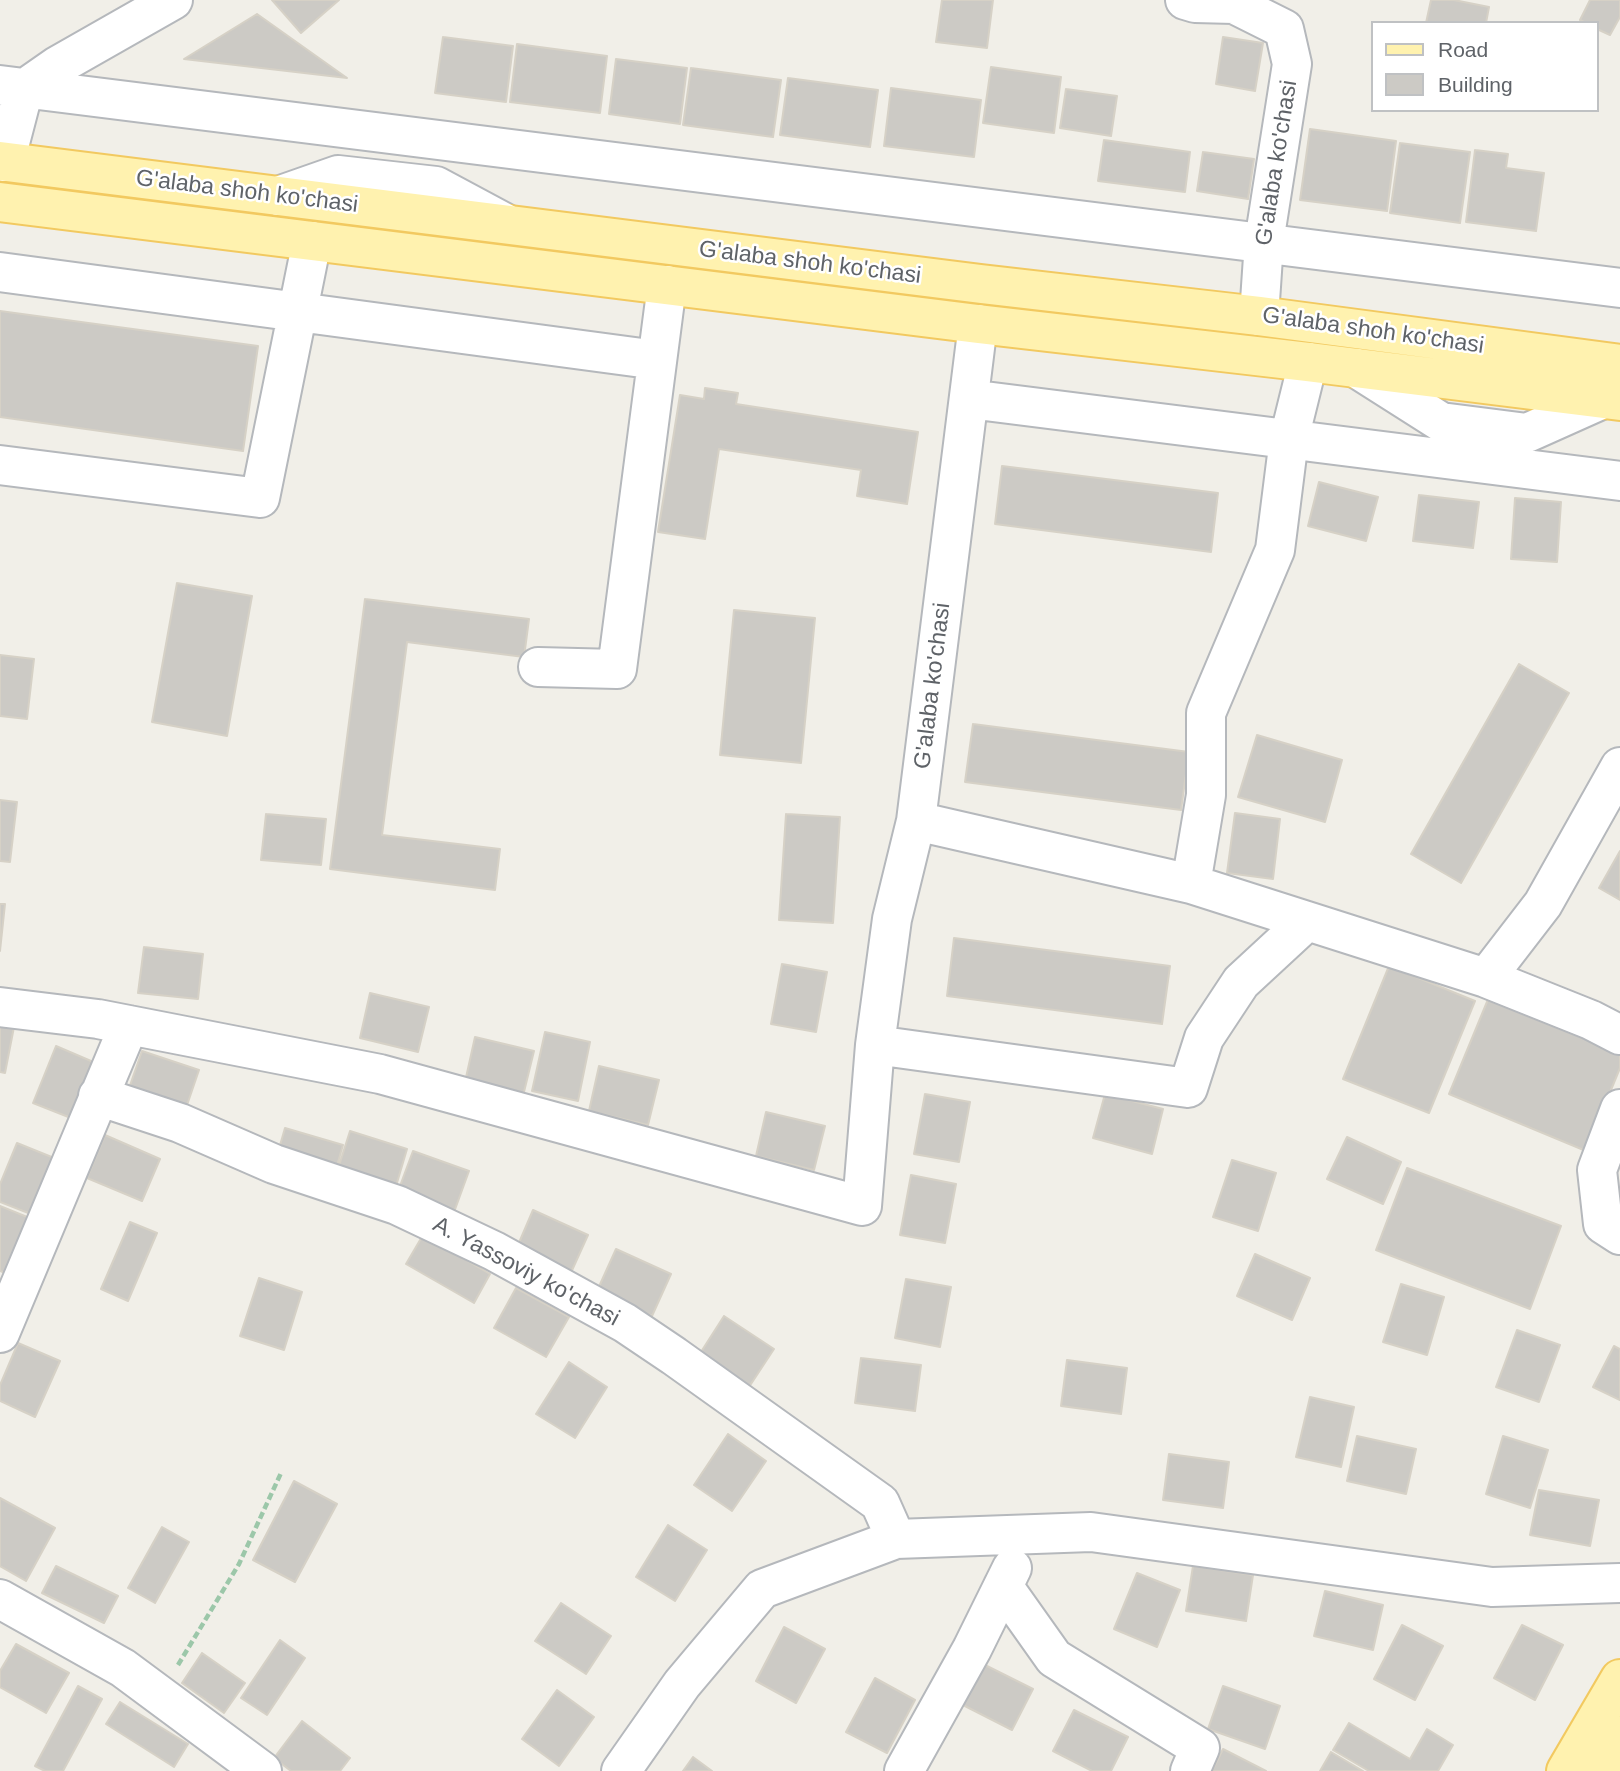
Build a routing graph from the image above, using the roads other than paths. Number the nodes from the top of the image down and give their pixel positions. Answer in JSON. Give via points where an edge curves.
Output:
{"nodes":[{"id":1,"x":173,"y":0,"type":"edge"},
{"id":2,"x":1185,"y":0,"type":"edge"},
{"id":3,"x":1234,"y":2,"type":"edge"},
{"id":4,"x":12,"y":87,"type":"edge"},
{"id":5,"x":2,"y":161,"type":"edge"},
{"id":6,"x":0,"y":202,"type":"edge"},
{"id":7,"x":312,"y":241,"type":"junction"},
{"id":8,"x":1264,"y":242,"type":"junction"},
{"id":9,"x":0,"y":272,"type":"edge"},
{"id":10,"x":667,"y":285,"type":"junction"},
{"id":11,"x":1620,"y":288,"type":"edge"},
{"id":12,"x":298,"y":312,"type":"junction"},
{"id":13,"x":1259,"y":316,"type":"junction"},
{"id":14,"x":978,"y":324,"type":"junction"},
{"id":15,"x":657,"y":360,"type":"junction"},
{"id":16,"x":1308,"y":362,"type":"junction"},
{"id":17,"x":1620,"y":364,"type":"edge"},
{"id":18,"x":969,"y":399,"type":"junction"},
{"id":19,"x":1611,"y":400,"type":"edge"},
{"id":20,"x":1289,"y":439,"type":"junction"},
{"id":21,"x":0,"y":465,"type":"edge"},
{"id":22,"x":1620,"y":481,"type":"edge"},
{"id":23,"x":538,"y":667,"type":"dead end"},
{"id":24,"x":1620,"y":767,"type":"edge"},
{"id":25,"x":916,"y":821,"type":"junction"},
{"id":26,"x":1191,"y":884,"type":"junction"},
{"id":27,"x":1307,"y":921,"type":"junction"},
{"id":28,"x":1486,"y":978,"type":"junction"},
{"id":29,"x":0,"y":1006,"type":"edge"},
{"id":30,"x":129,"y":1025,"type":"junction"},
{"id":31,"x":1620,"y":1035,"type":"edge"},
{"id":32,"x":875,"y":1045,"type":"junction"},
{"id":33,"x":99,"y":1096,"type":"junction"},
{"id":34,"x":1620,"y":1109,"type":"edge"},
{"id":35,"x":1620,"y":1235,"type":"edge"},
{"id":36,"x":0,"y":1333,"type":"edge"},
{"id":37,"x":1028,"y":1534,"type":"junction"},
{"id":38,"x":896,"y":1539,"type":"junction"},
{"id":39,"x":1620,"y":1583,"type":"edge"},
{"id":40,"x":1003,"y":1586,"type":"junction"},
{"id":41,"x":0,"y":1599,"type":"edge"},
{"id":42,"x":1620,"y":1679,"type":"edge"},
{"id":43,"x":1620,"y":1736,"type":"edge"},
{"id":44,"x":262,"y":1771,"type":"edge"},
{"id":45,"x":621,"y":1771,"type":"edge"},
{"id":46,"x":904,"y":1771,"type":"edge"},
{"id":47,"x":1191,"y":1771,"type":"edge"},
{"id":48,"x":1566,"y":1771,"type":"edge"},
{"id":49,"x":1599,"y":1771,"type":"edge"}],
"edges":[{"from":1,"to":4,"type":"street"},
{"from":2,"to":3,"type":"street"},
{"from":3,"to":8,"type":"street","name":"G'alaba ko'chasi","via":[[1284,29],[1292,64]]},
{"from":4,"to":5,"type":"street"},
{"from":4,"to":8,"type":"street"},
{"from":5,"to":13,"type":"main road","name":"G'alaba shoh ko'chasi"},
{"from":6,"to":7,"type":"main road","name":"G'alaba shoh ko'chasi"},
{"from":7,"to":10,"type":"main road","name":"G'alaba shoh ko'chasi"},
{"from":7,"to":12,"type":"street"},
{"from":8,"to":11,"type":"street"},
{"from":8,"to":13,"type":"street","name":"G'alaba ko'chasi"},
{"from":9,"to":12,"type":"street"},
{"from":10,"to":14,"type":"main road","name":"G'alaba shoh ko'chasi"},
{"from":10,"to":15,"type":"street"},
{"from":12,"to":15,"type":"street"},
{"from":12,"to":21,"type":"street","via":[[260,498]]},
{"from":13,"to":17,"type":"main road","name":"G'alaba shoh ko'chasi"},
{"from":14,"to":16,"type":"main road","name":"G'alaba shoh ko'chasi"},
{"from":14,"to":18,"type":"street","name":"G'alaba ko'chasi"},
{"from":15,"to":23,"type":"street","via":[[617,669]]},
{"from":16,"to":19,"type":"main road","name":"G'alaba shoh ko'chasi"},
{"from":16,"to":20,"type":"street"},
{"from":18,"to":20,"type":"street"},
{"from":18,"to":25,"type":"street","name":"G'alaba ko'chasi"},
{"from":20,"to":22,"type":"street"},
{"from":20,"to":26,"type":"street","via":[[1275,550],[1206,713],[1206,795]]},
{"from":24,"to":28,"type":"street","via":[[1544,904]]},
{"from":25,"to":26,"type":"street"},
{"from":25,"to":32,"type":"street","name":"G'alaba ko'chasi","via":[[892,919]]},
{"from":26,"to":27,"type":"street"},
{"from":27,"to":28,"type":"street"},
{"from":27,"to":32,"type":"street","via":[[1241,982],[1204,1038],[1188,1088]]},
{"from":28,"to":31,"type":"street"},
{"from":29,"to":30,"type":"street"},
{"from":30,"to":32,"type":"street","name":"G'alaba ko'chasi","via":[[380,1074],[862,1206]]},
{"from":30,"to":33,"type":"street"},
{"from":33,"to":36,"type":"street"},
{"from":33,"to":38,"type":"street","name":"A. Yassoviy ko'chasi","via":[[180,1123],[274,1164],[397,1205],[494,1251],[625,1323],[880,1503]]},
{"from":34,"to":35,"type":"street","via":[[1597,1170],[1603,1224]]},
{"from":37,"to":38,"type":"street"},
{"from":37,"to":39,"type":"street","via":[[1091,1532],[1492,1587]]},
{"from":37,"to":40,"type":"street"},
{"from":38,"to":45,"type":"street","via":[[762,1589],[682,1684]]},
{"from":40,"to":46,"type":"street"},
{"from":40,"to":47,"type":"street","via":[[1054,1658],[1200,1748]]},
{"from":41,"to":44,"type":"street","via":[[123,1668]]},
{"from":42,"to":48,"type":"main road"},
{"from":43,"to":49,"type":"main road"}]}
